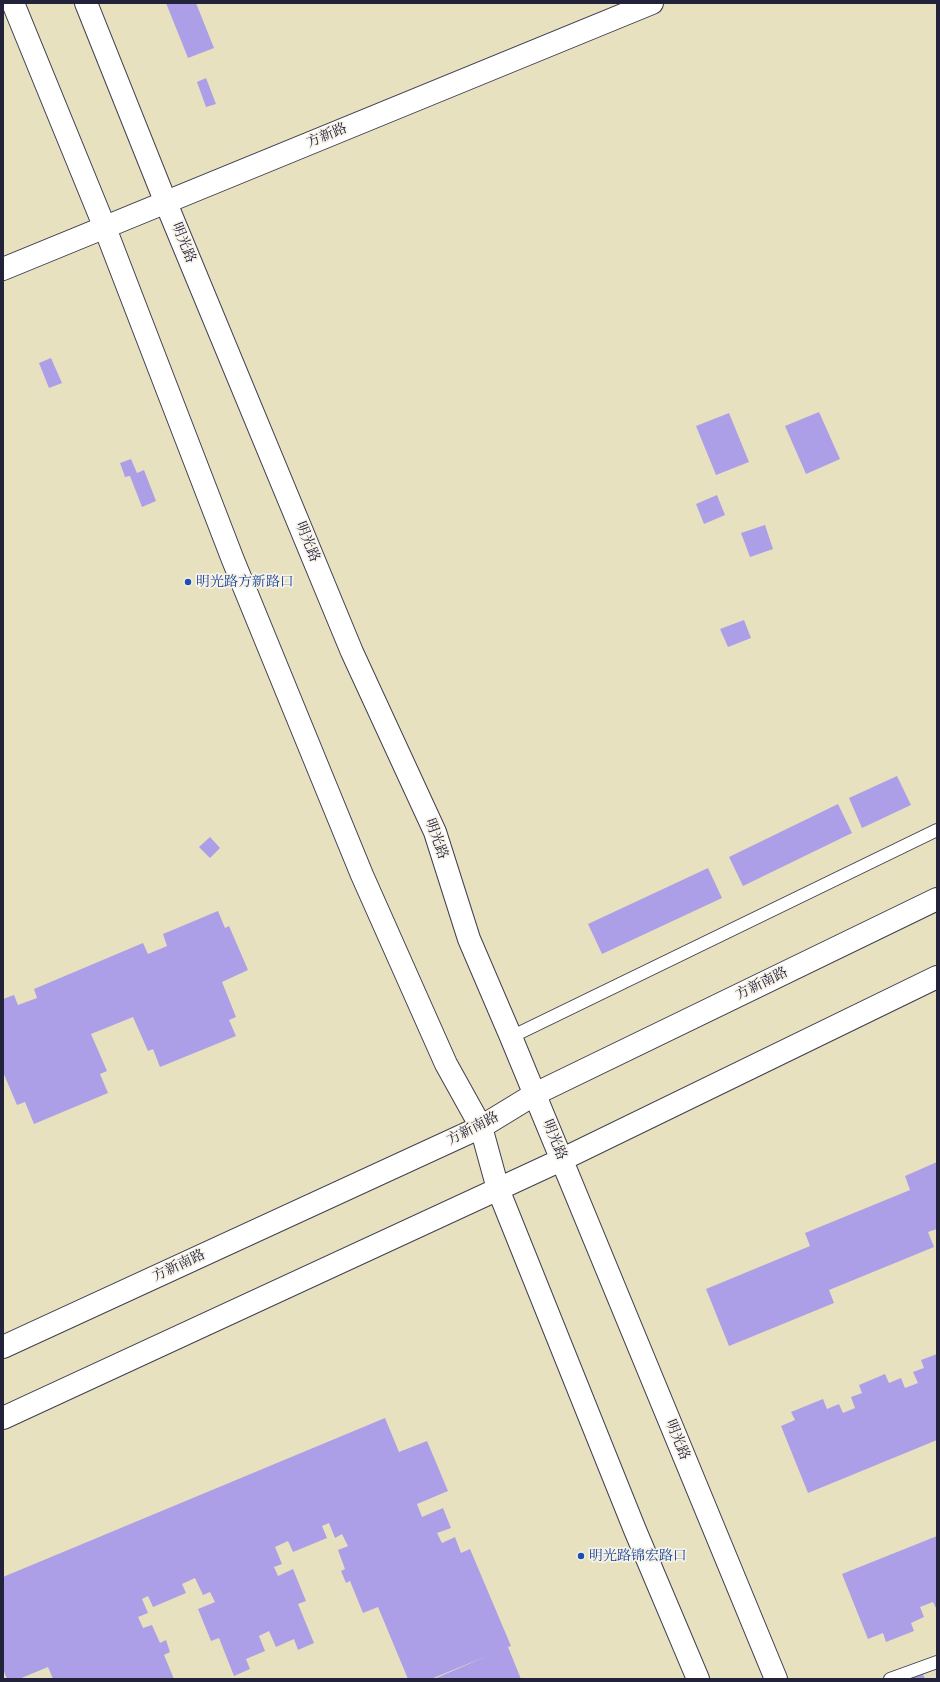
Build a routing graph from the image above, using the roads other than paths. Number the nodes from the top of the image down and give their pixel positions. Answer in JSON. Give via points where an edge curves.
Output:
{"nodes":[{"id":1,"x":13,"y":3,"type":"edge"},
{"id":2,"x":86,"y":3,"type":"edge"},
{"id":3,"x":652,"y":3,"type":"edge"},
{"id":4,"x":166,"y":203,"type":"junction"},
{"id":5,"x":105,"y":228,"type":"junction"},
{"id":6,"x":3,"y":269,"type":"edge"},
{"id":7,"x":937,"y":830,"type":"edge"},
{"id":8,"x":937,"y":899,"type":"edge"},
{"id":9,"x":937,"y":977,"type":"edge"},
{"id":10,"x":511,"y":1037,"type":"junction"},
{"id":11,"x":535,"y":1094,"type":"junction"},
{"id":12,"x":481,"y":1127,"type":"junction"},
{"id":13,"x":562,"y":1160,"type":"junction"},
{"id":14,"x":498,"y":1189,"type":"junction"},
{"id":15,"x":3,"y":1347,"type":"edge"},
{"id":16,"x":3,"y":1418,"type":"edge"},
{"id":17,"x":937,"y":1662,"type":"edge"},
{"id":18,"x":698,"y":1679,"type":"edge"},
{"id":19,"x":776,"y":1679,"type":"edge"},
{"id":20,"x":890,"y":1679,"type":"edge"}],
"edges":[{"from":1,"to":5,"type":"main road"},
{"from":2,"to":4,"type":"main road","name":"明光路"},
{"from":3,"to":4,"type":"main road","name":"方新路"},
{"from":4,"to":5,"type":"main road","name":"方新路"},
{"from":4,"to":10,"type":"main road","name":"明光路","via":[[352,652],[435,832],[469,939]]},
{"from":5,"to":6,"type":"main road","name":"方新路"},
{"from":5,"to":12,"type":"main road","via":[[231,553],[362,875],[446,1064]]},
{"from":7,"to":10,"type":"lane"},
{"from":8,"to":11,"type":"main road","name":"方新南路"},
{"from":9,"to":13,"type":"main road"},
{"from":10,"to":11,"type":"main road","name":"明光路"},
{"from":11,"to":12,"type":"main road","name":"方新南路"},
{"from":11,"to":13,"type":"main road","name":"明光路"},
{"from":12,"to":14,"type":"main road"},
{"from":12,"to":15,"type":"main road","name":"方新南路"},
{"from":13,"to":14,"type":"main road"},
{"from":13,"to":19,"type":"main road","name":"明光路"},
{"from":14,"to":16,"type":"main road"},
{"from":14,"to":18,"type":"main road","via":[[635,1530]]},
{"from":17,"to":20,"type":"lane"}]}
